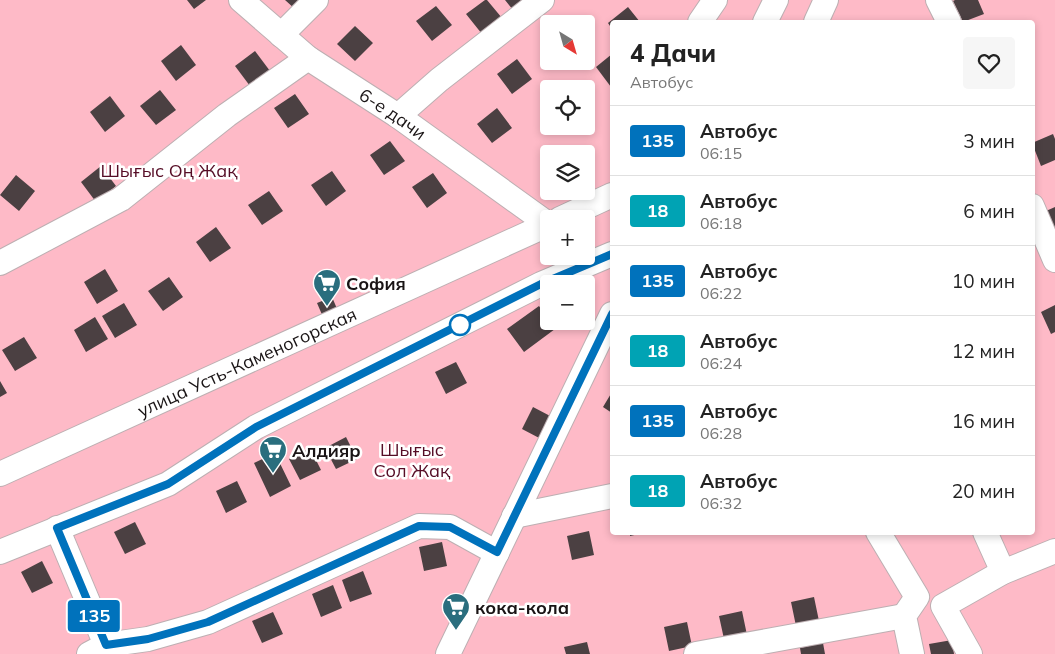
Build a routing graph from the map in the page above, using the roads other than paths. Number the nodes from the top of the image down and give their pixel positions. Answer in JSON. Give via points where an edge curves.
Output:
{"nodes":[{"id":1,"x":241,"y":0,"type":"edge"},
{"id":2,"x":316,"y":0,"type":"edge"},
{"id":3,"x":542,"y":0,"type":"edge"},
{"id":4,"x":715,"y":0,"type":"edge"},
{"id":5,"x":776,"y":0,"type":"edge"},
{"id":6,"x":826,"y":0,"type":"edge"},
{"id":7,"x":938,"y":0,"type":"edge"},
{"id":8,"x":701,"y":20,"type":"edge"},
{"id":9,"x":766,"y":20,"type":"edge"},
{"id":10,"x":817,"y":20,"type":"edge"},
{"id":11,"x":948,"y":20,"type":"edge"},
{"id":12,"x":281,"y":35,"type":"junction"},
{"id":13,"x":308,"y":58,"type":"junction"},
{"id":14,"x":398,"y":116,"type":"junction"},
{"id":15,"x":610,"y":196,"type":"edge"},
{"id":16,"x":580,"y":210,"type":"edge"},
{"id":17,"x":1035,"y":213,"type":"edge"},
{"id":18,"x":540,"y":218,"type":"edge"},
{"id":19,"x":540,"y":228,"type":"edge"},
{"id":20,"x":610,"y":255,"type":"edge"},
{"id":21,"x":1055,"y":260,"type":"edge"},
{"id":22,"x":0,"y":263,"type":"edge"},
{"id":23,"x":610,"y":318,"type":"edge"},
{"id":24,"x":0,"y":474,"type":"edge"},
{"id":25,"x":610,"y":496,"type":"edge"},
{"id":26,"x":514,"y":516,"type":"junction"},
{"id":27,"x":57,"y":528,"type":"junction"},
{"id":28,"x":879,"y":535,"type":"edge"},
{"id":29,"x":987,"y":535,"type":"edge"},
{"id":30,"x":1055,"y":551,"type":"edge"},
{"id":31,"x":0,"y":552,"type":"edge"},
{"id":32,"x":497,"y":552,"type":"junction"},
{"id":33,"x":1003,"y":572,"type":"junction"},
{"id":34,"x":944,"y":606,"type":"junction"},
{"id":35,"x":911,"y":607,"type":"junction"},
{"id":36,"x":97,"y":649,"type":"edge"},
{"id":37,"x":448,"y":654,"type":"edge"},
{"id":38,"x":696,"y":654,"type":"edge"},
{"id":39,"x":912,"y":654,"type":"edge"},
{"id":40,"x":970,"y":654,"type":"edge"}],
"edges":[{"from":1,"to":12,"type":"street","name":"6-е дачи"},
{"from":2,"to":12,"type":"street"},
{"from":3,"to":14,"type":"street"},
{"from":4,"to":8,"type":"street"},
{"from":5,"to":9,"type":"street"},
{"from":6,"to":10,"type":"street"},
{"from":7,"to":11,"type":"street"},
{"from":12,"to":13,"type":"street","name":"6-е дачи"},
{"from":13,"to":14,"type":"street","name":"6-е дачи"},
{"from":13,"to":22,"type":"street","via":[[227,115],[121,199]]},
{"from":14,"to":18,"type":"street","name":"6-е дачи"},
{"from":15,"to":16,"type":"street"},
{"from":17,"to":21,"type":"street"},
{"from":19,"to":24,"type":"street","name":"улица Усть-Каменогорская"},
{"from":20,"to":27,"type":"street","via":[[541,284],[256,427],[168,484]]},
{"from":23,"to":26,"type":"street"},
{"from":25,"to":26,"type":"street"},
{"from":26,"to":32,"type":"street"},
{"from":27,"to":31,"type":"street"},
{"from":27,"to":36,"type":"street"},
{"from":28,"to":35,"type":"street"},
{"from":29,"to":33,"type":"street"},
{"from":30,"to":33,"type":"street"},
{"from":32,"to":36,"type":"street","via":[[450,527],[419,526],[208,622]]},
{"from":32,"to":37,"type":"street"},
{"from":33,"to":34,"type":"street"},
{"from":34,"to":35,"type":"street"},
{"from":34,"to":40,"type":"street"},
{"from":35,"to":38,"type":"street"},
{"from":35,"to":39,"type":"street"}]}
